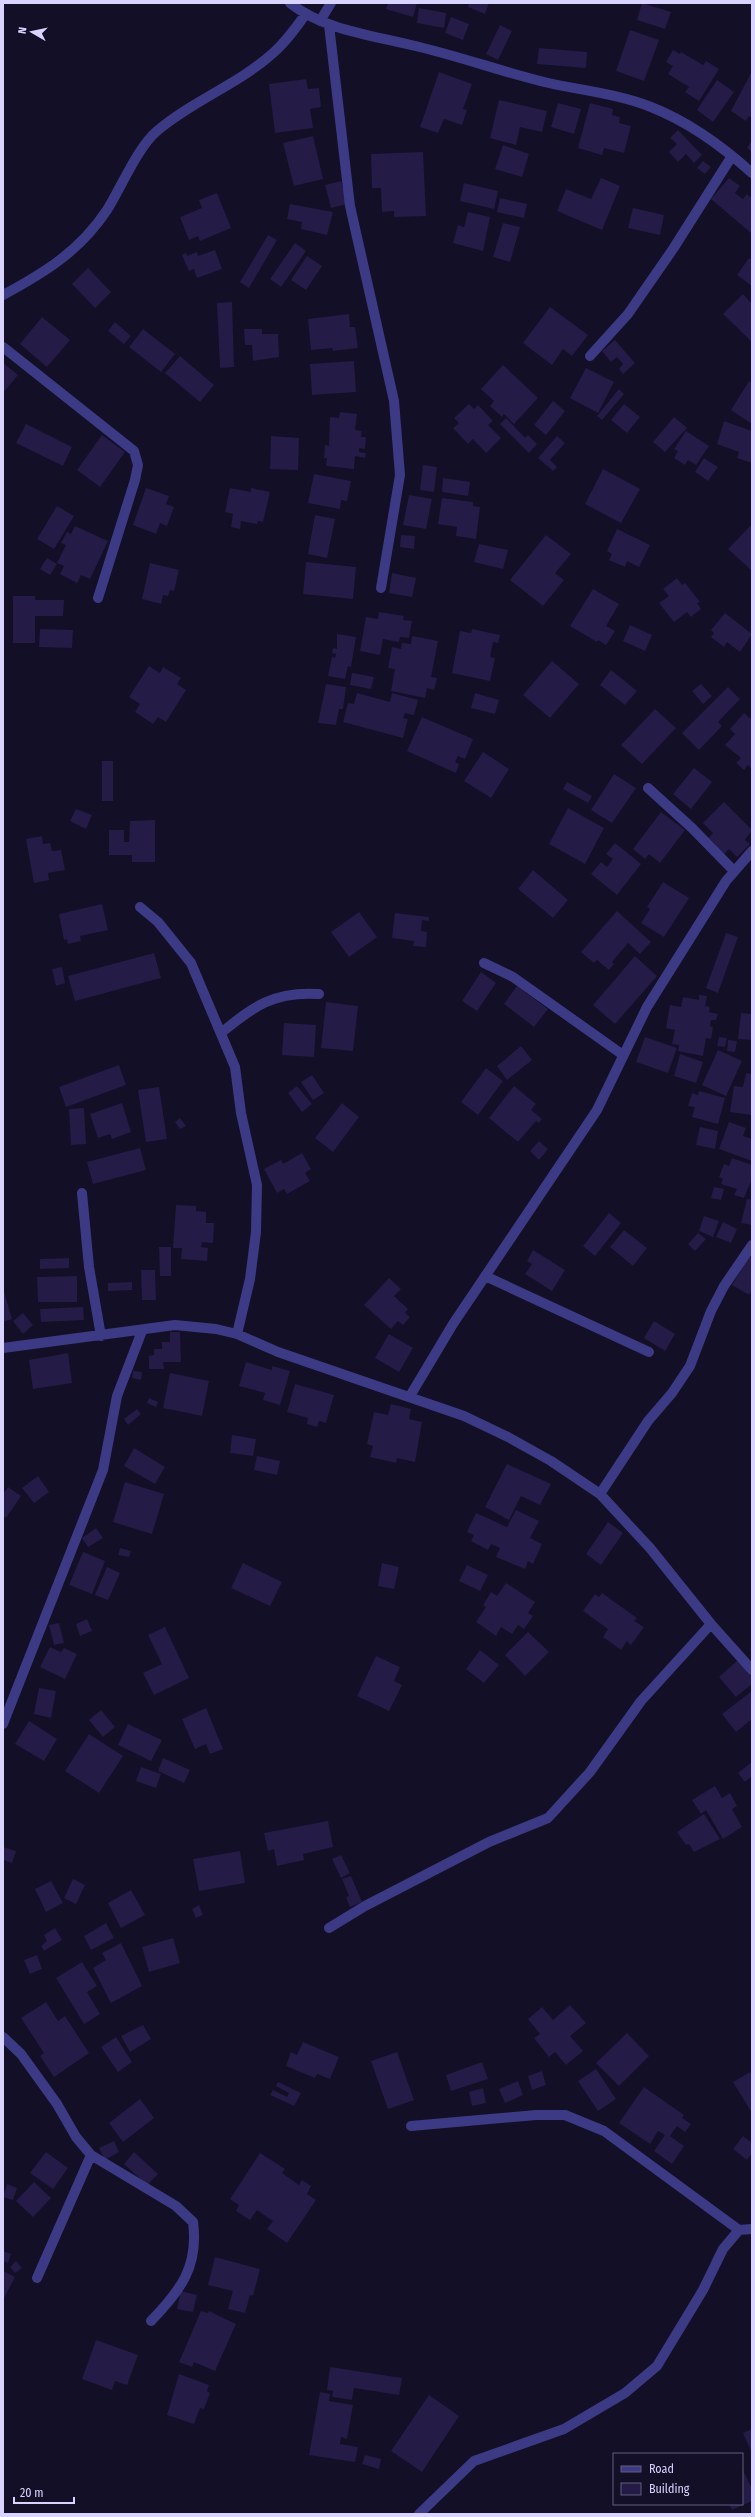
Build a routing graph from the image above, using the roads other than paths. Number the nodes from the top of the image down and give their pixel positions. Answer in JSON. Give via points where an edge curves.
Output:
{"nodes":[{"id":1,"x":290,"y":3,"type":"edge"},
{"id":2,"x":330,"y":3,"type":"edge"},
{"id":3,"x":305,"y":15,"type":"junction"},
{"id":4,"x":324,"y":23,"type":"junction"},
{"id":5,"x":732,"y":156,"type":"junction"},
{"id":6,"x":752,"y":173,"type":"edge"},
{"id":7,"x":3,"y":295,"type":"edge"},
{"id":8,"x":3,"y":347,"type":"edge"},
{"id":9,"x":590,"y":356,"type":"dead end"},
{"id":10,"x":381,"y":588,"type":"dead end"},
{"id":11,"x":98,"y":598,"type":"dead end"},
{"id":12,"x":648,"y":788,"type":"dead end"},
{"id":13,"x":752,"y":851,"type":"edge"},
{"id":14,"x":734,"y":870,"type":"junction"},
{"id":15,"x":140,"y":907,"type":"dead end"},
{"id":16,"x":484,"y":963,"type":"dead end"},
{"id":17,"x":319,"y":994,"type":"dead end"},
{"id":18,"x":221,"y":1033,"type":"junction"},
{"id":19,"x":623,"y":1055,"type":"junction"},
{"id":20,"x":82,"y":1193,"type":"dead end"},
{"id":21,"x":752,"y":1246,"type":"edge"},
{"id":22,"x":485,"y":1276,"type":"junction"},
{"id":23,"x":142,"y":1331,"type":"junction"},
{"id":24,"x":237,"y":1334,"type":"junction"},
{"id":25,"x":101,"y":1336,"type":"junction"},
{"id":26,"x":3,"y":1348,"type":"edge"},
{"id":27,"x":649,"y":1352,"type":"dead end"},
{"id":28,"x":410,"y":1396,"type":"junction"},
{"id":29,"x":600,"y":1494,"type":"junction"},
{"id":30,"x":711,"y":1624,"type":"junction"},
{"id":31,"x":752,"y":1670,"type":"edge"},
{"id":32,"x":3,"y":1724,"type":"edge"},
{"id":33,"x":329,"y":1928,"type":"dead end"},
{"id":34,"x":3,"y":2037,"type":"edge"},
{"id":35,"x":412,"y":2126,"type":"dead end"},
{"id":36,"x":91,"y":2155,"type":"junction"},
{"id":37,"x":752,"y":2229,"type":"edge"},
{"id":38,"x":739,"y":2230,"type":"junction"},
{"id":39,"x":37,"y":2278,"type":"dead end"},
{"id":40,"x":151,"y":2321,"type":"dead end"},
{"id":41,"x":419,"y":2514,"type":"edge"}],
"edges":[{"from":1,"to":3,"type":"street"},
{"from":2,"to":4,"type":"street"},
{"from":3,"to":4,"type":"street"},
{"from":3,"to":7,"type":"street","via":[[292,34],[273,54],[156,132],[88,236],[37,278]]},
{"from":4,"to":5,"type":"street","via":[[451,55],[540,81],[602,93],[650,107],[688,125]]},
{"from":4,"to":10,"type":"street","via":[[350,206],[394,401],[400,475]]},
{"from":5,"to":6,"type":"street"},
{"from":5,"to":9,"type":"street","via":[[673,250],[628,314]]},
{"from":8,"to":11,"type":"street","via":[[134,451],[138,465],[135,480]]},
{"from":12,"to":14,"type":"street"},
{"from":13,"to":14,"type":"street"},
{"from":14,"to":19,"type":"street","via":[[652,1000]]},
{"from":15,"to":18,"type":"street","via":[[158,922],[191,963]]},
{"from":16,"to":19,"type":"street","via":[[513,977]]},
{"from":17,"to":18,"type":"street","via":[[298,993],[271,998],[247,1012]]},
{"from":18,"to":24,"type":"street","via":[[235,1067],[241,1113],[257,1185],[256,1232],[250,1279]]},
{"from":19,"to":22,"type":"street","via":[[597,1110]]},
{"from":20,"to":25,"type":"street","via":[[89,1266]]},
{"from":21,"to":29,"type":"street","via":[[724,1286],[711,1311],[690,1366],[672,1393],[648,1421]]},
{"from":22,"to":27,"type":"street"},
{"from":22,"to":28,"type":"street"},
{"from":23,"to":24,"type":"street","via":[[197,1326]]},
{"from":23,"to":25,"type":"street"},
{"from":23,"to":32,"type":"street","via":[[117,1396],[103,1470]]},
{"from":24,"to":28,"type":"street","via":[[278,1352]]},
{"from":25,"to":26,"type":"street"},
{"from":28,"to":29,"type":"street","via":[[464,1416],[508,1437],[551,1461]]},
{"from":29,"to":30,"type":"street","via":[[650,1548]]},
{"from":30,"to":31,"type":"street"},
{"from":30,"to":33,"type":"street","via":[[641,1701],[590,1772],[548,1818],[489,1842],[365,1906]]},
{"from":34,"to":36,"type":"street","via":[[21,2054],[57,2104],[76,2137]]},
{"from":35,"to":38,"type":"street","via":[[536,2115],[565,2115],[604,2131]]},
{"from":36,"to":39,"type":"street"},
{"from":36,"to":40,"type":"street","via":[[176,2206],[193,2222],[195,2247],[188,2270],[177,2294]]},
{"from":37,"to":38,"type":"street"},
{"from":38,"to":41,"type":"street","via":[[722,2249],[703,2290],[658,2366],[625,2393],[564,2428],[474,2461]]}]}
